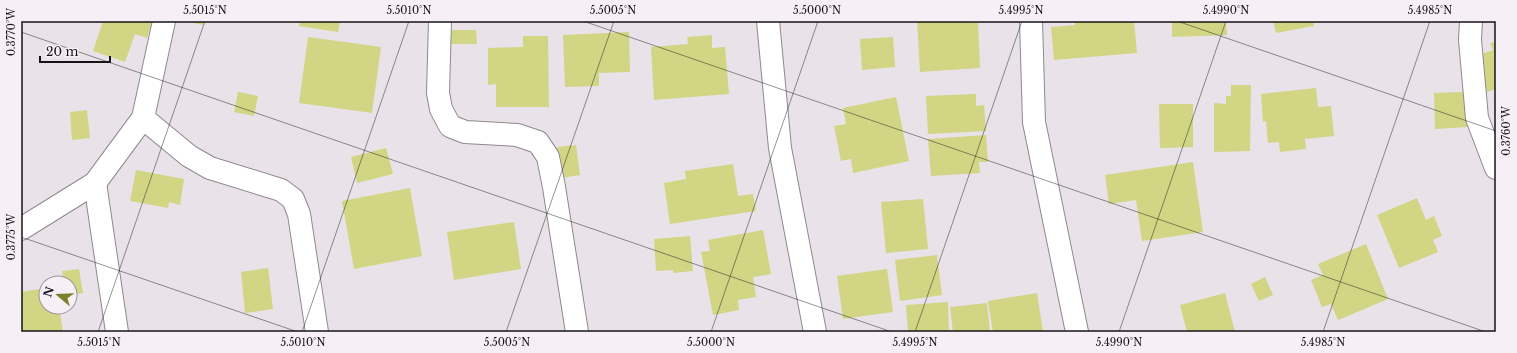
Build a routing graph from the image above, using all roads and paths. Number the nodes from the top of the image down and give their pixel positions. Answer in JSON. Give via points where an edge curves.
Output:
{"nodes":[{"id":1,"x":164,"y":21,"type":"edge"},
{"id":2,"x":440,"y":21,"type":"edge"},
{"id":3,"x":768,"y":21,"type":"edge"},
{"id":4,"x":1031,"y":21,"type":"edge"},
{"id":5,"x":1471,"y":21,"type":"edge"},
{"id":6,"x":142,"y":118,"type":"junction"},
{"id":7,"x":1496,"y":168,"type":"edge"},
{"id":8,"x":95,"y":183,"type":"junction"},
{"id":9,"x":21,"y":229,"type":"edge"},
{"id":10,"x":117,"y":332,"type":"edge"},
{"id":11,"x":317,"y":332,"type":"edge"},
{"id":12,"x":577,"y":332,"type":"edge"},
{"id":13,"x":815,"y":332,"type":"edge"},
{"id":14,"x":1077,"y":332,"type":"edge"}],
"edges":[{"from":1,"to":6,"type":"street"},
{"from":2,"to":12,"type":"street","via":[[438,93],[441,109],[450,126],[465,132],[517,135],[538,142],[548,157]]},
{"from":3,"to":13,"type":"street","via":[[780,148]]},
{"from":4,"to":14,"type":"street","via":[[1034,122]]},
{"from":5,"to":7,"type":"street","via":[[1470,40],[1477,118]]},
{"from":6,"to":8,"type":"street"},
{"from":6,"to":11,"type":"street","via":[[189,156],[210,168],[281,190],[293,199],[299,214]]},
{"from":8,"to":9,"type":"street"},
{"from":8,"to":10,"type":"street"}]}
